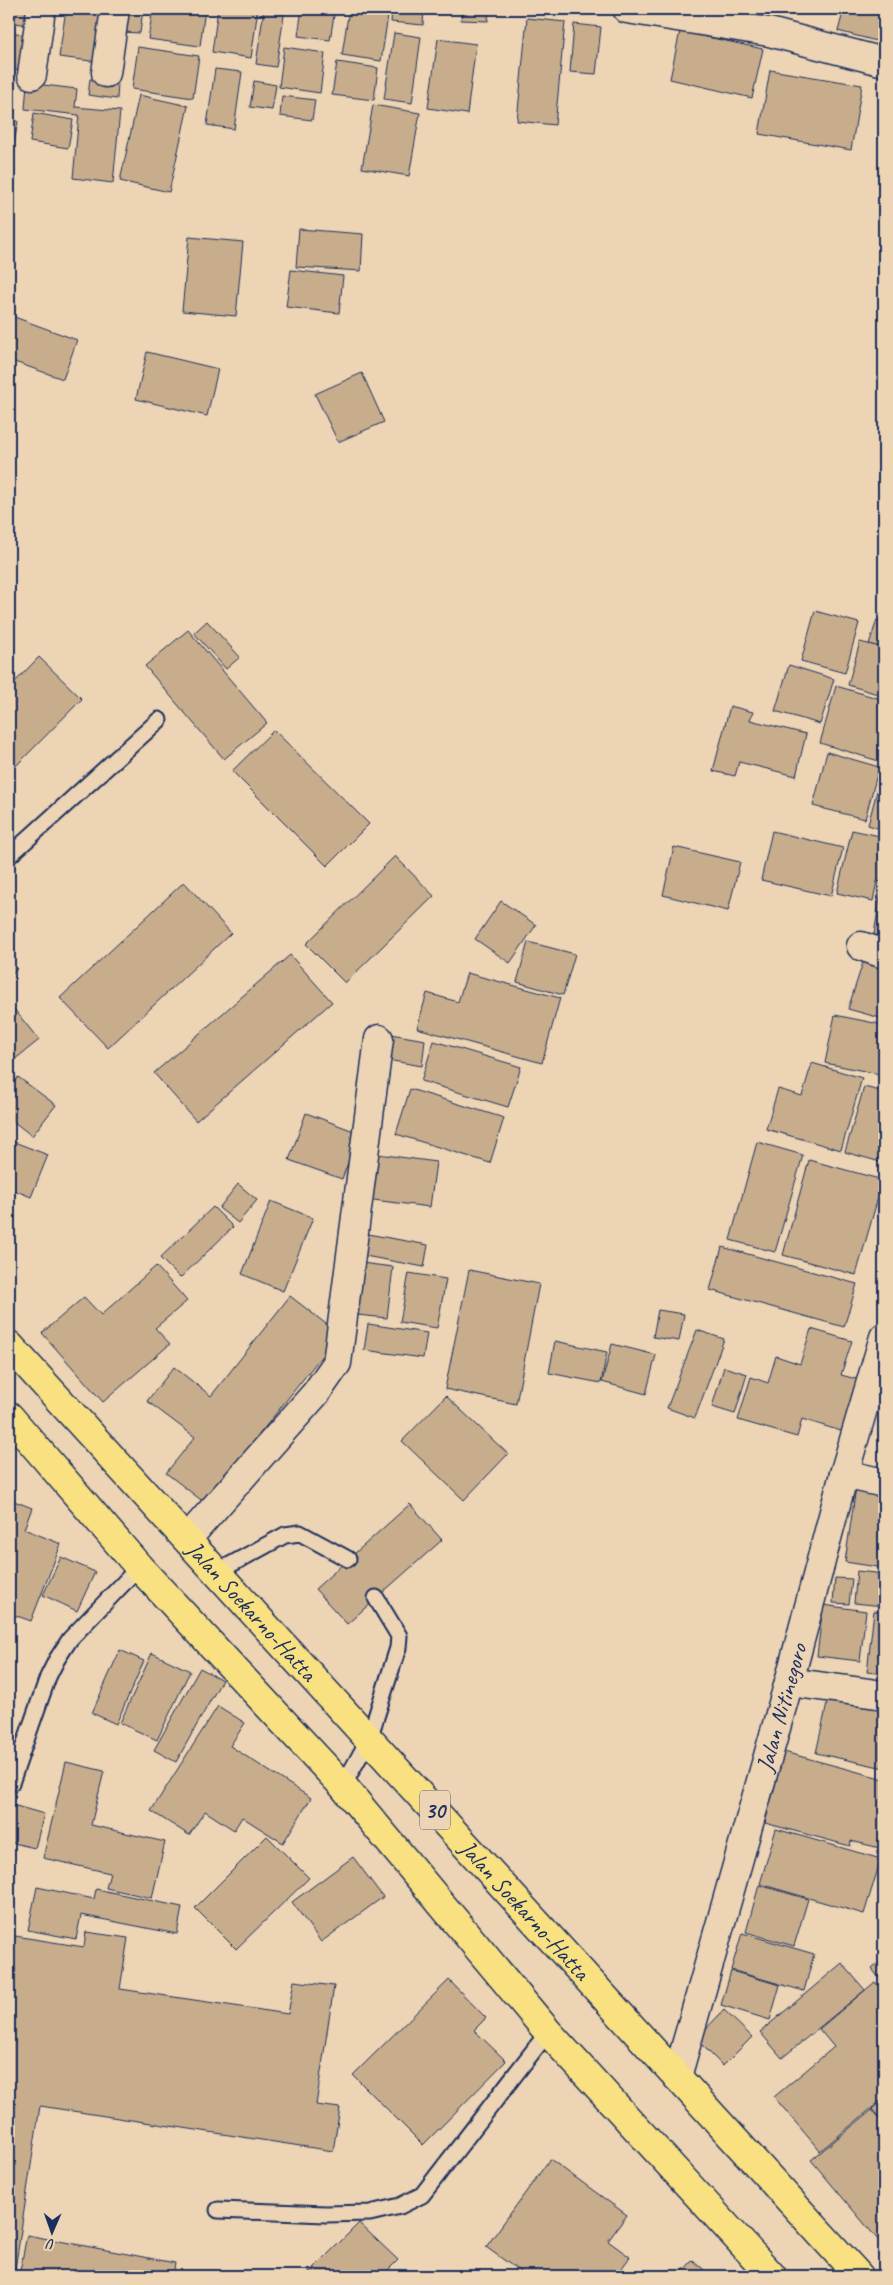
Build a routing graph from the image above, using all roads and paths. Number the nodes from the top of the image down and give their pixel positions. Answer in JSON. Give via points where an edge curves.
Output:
{"nodes":[{"id":1,"x":41,"y":9,"type":"edge"},
{"id":2,"x":115,"y":9,"type":"edge"},
{"id":3,"x":627,"y":9,"type":"edge"},
{"id":4,"x":884,"y":62,"type":"edge"},
{"id":5,"x":106,"y":73,"type":"dead end"},
{"id":6,"x":32,"y":75,"type":"dead end"},
{"id":7,"x":160,"y":720,"type":"dead end"},
{"id":8,"x":9,"y":856,"type":"edge"},
{"id":9,"x":379,"y":1039,"type":"dead end"},
{"id":10,"x":884,"y":1337,"type":"edge"},
{"id":11,"x":9,"y":1345,"type":"edge"},
{"id":12,"x":9,"y":1416,"type":"edge"},
{"id":13,"x":844,"y":1474,"type":"junction"},
{"id":14,"x":884,"y":1483,"type":"edge"},
{"id":15,"x":187,"y":1539,"type":"junction"},
{"id":16,"x":348,"y":1559,"type":"dead end"},
{"id":17,"x":138,"y":1567,"type":"junction"},
{"id":18,"x":217,"y":1572,"type":"junction"},
{"id":19,"x":376,"y":1598,"type":"dead end"},
{"id":20,"x":789,"y":1682,"type":"junction"},
{"id":21,"x":884,"y":1695,"type":"edge"},
{"id":22,"x":369,"y":1739,"type":"junction"},
{"id":23,"x":11,"y":1784,"type":"dead end"},
{"id":24,"x":343,"y":1786,"type":"junction"},
{"id":25,"x":548,"y":2032,"type":"junction"},
{"id":26,"x":677,"y":2077,"type":"junction"},
{"id":27,"x":218,"y":2210,"type":"dead end"},
{"id":28,"x":772,"y":2276,"type":"edge"},
{"id":29,"x":859,"y":2276,"type":"edge"}],
"edges":[{"from":1,"to":6,"type":"street"},
{"from":2,"to":5,"type":"street"},
{"from":3,"to":4,"type":"street","via":[[769,32]]},
{"from":7,"to":8,"type":"lane"},
{"from":9,"to":15,"type":"street","via":[[337,1363],[316,1393]]},
{"from":10,"to":13,"type":"street","name":"Jalan Nitinegoro"},
{"from":11,"to":15,"type":"highway","name":"Jalan Soekarno-Hatta","number":"30"},
{"from":12,"to":17,"type":"highway","number":"30"},
{"from":13,"to":14,"type":"street"},
{"from":13,"to":20,"type":"street","name":"Jalan Nitinegoro"},
{"from":15,"to":18,"type":"highway","name":"Jalan Soekarno-Hatta","number":"30"},
{"from":16,"to":18,"type":"lane","via":[[300,1533],[285,1535]]},
{"from":17,"to":23,"type":"lane","via":[[70,1639],[57,1659]]},
{"from":17,"to":24,"type":"highway","number":"30"},
{"from":18,"to":22,"type":"highway","name":"Jalan Soekarno-Hatta","number":"30"},
{"from":19,"to":22,"type":"lane","via":[[399,1636]]},
{"from":20,"to":21,"type":"street"},
{"from":20,"to":26,"type":"street","name":"Jalan Nitinegoro"},
{"from":22,"to":24,"type":"lane"},
{"from":22,"to":26,"type":"highway","name":"Jalan Soekarno-Hatta","number":"30"},
{"from":24,"to":25,"type":"highway","number":"30"},
{"from":25,"to":27,"type":"lane","via":[[422,2195],[400,2206],[370,2213]]},
{"from":25,"to":28,"type":"highway","number":"30"},
{"from":26,"to":29,"type":"highway","name":"Jalan Soekarno-Hatta","number":"30"}]}
